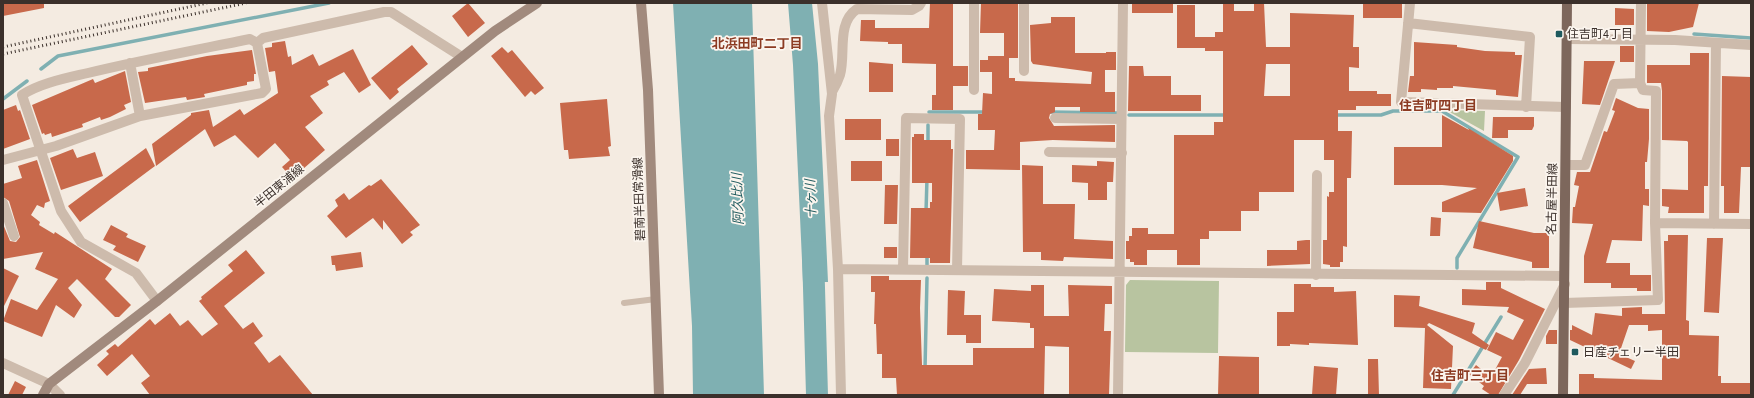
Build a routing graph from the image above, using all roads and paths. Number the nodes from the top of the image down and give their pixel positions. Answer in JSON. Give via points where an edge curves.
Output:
{"nodes":[{"id":1,"x":537,"y":3,"type":"edge"},
{"id":2,"x":641,"y":3,"type":"edge"},
{"id":3,"x":822,"y":3,"type":"edge"},
{"id":4,"x":921,"y":3,"type":"edge"},
{"id":5,"x":974,"y":3,"type":"edge"},
{"id":6,"x":1024,"y":3,"type":"edge"},
{"id":7,"x":1123,"y":3,"type":"edge"},
{"id":8,"x":1410,"y":3,"type":"edge"},
{"id":9,"x":1567,"y":3,"type":"edge"},
{"id":10,"x":1641,"y":3,"type":"edge"},
{"id":11,"x":1408,"y":23,"type":"junction"},
{"id":12,"x":1567,"y":39,"type":"junction"},
{"id":13,"x":1641,"y":40,"type":"junction"},
{"id":14,"x":257,"y":42,"type":"junction"},
{"id":15,"x":1716,"y":43,"type":"junction"},
{"id":16,"x":1751,"y":45,"type":"edge"},
{"id":17,"x":462,"y":57,"type":"junction"},
{"id":18,"x":130,"y":63,"type":"junction"},
{"id":19,"x":1024,"y":71,"type":"dead end"},
{"id":20,"x":1640,"y":83,"type":"junction"},
{"id":21,"x":974,"y":90,"type":"dead end"},
{"id":22,"x":832,"y":94,"type":"junction"},
{"id":23,"x":1526,"y":107,"type":"junction"},
{"id":24,"x":1566,"y":107,"type":"junction"},
{"id":25,"x":140,"y":116,"type":"junction"},
{"id":26,"x":1055,"y":118,"type":"dead end"},
{"id":27,"x":1121,"y":119,"type":"junction"},
{"id":28,"x":40,"y":150,"type":"junction"},
{"id":29,"x":1049,"y":152,"type":"dead end"},
{"id":30,"x":1122,"y":153,"type":"junction"},
{"id":31,"x":3,"y":160,"type":"edge"},
{"id":32,"x":1566,"y":165,"type":"junction"},
{"id":33,"x":1318,"y":175,"type":"dead end"},
{"id":34,"x":3,"y":203,"type":"edge"},
{"id":35,"x":1656,"y":223,"type":"junction"},
{"id":36,"x":1714,"y":224,"type":"junction"},
{"id":37,"x":1751,"y":224,"type":"edge"},
{"id":38,"x":14,"y":236,"type":"dead end"},
{"id":39,"x":838,"y":269,"type":"junction"},
{"id":40,"x":903,"y":269,"type":"junction"},
{"id":41,"x":957,"y":270,"type":"junction"},
{"id":42,"x":1120,"y":272,"type":"junction"},
{"id":43,"x":1316,"y":275,"type":"junction"},
{"id":44,"x":1565,"y":280,"type":"junction"},
{"id":45,"x":656,"y":298,"type":"junction"},
{"id":46,"x":157,"y":301,"type":"junction"},
{"id":47,"x":624,"y":303,"type":"dead end"},
{"id":48,"x":1564,"y":303,"type":"junction"},
{"id":49,"x":3,"y":363,"type":"edge"},
{"id":50,"x":49,"y":384,"type":"junction"},
{"id":51,"x":43,"y":395,"type":"edge"},
{"id":52,"x":60,"y":395,"type":"edge"},
{"id":53,"x":659,"y":395,"type":"edge"},
{"id":54,"x":841,"y":395,"type":"edge"},
{"id":55,"x":1118,"y":395,"type":"edge"},
{"id":56,"x":1504,"y":395,"type":"edge"},
{"id":57,"x":1563,"y":395,"type":"edge"}],
"edges":[{"from":1,"to":17,"type":"main road","name":"半田東浦線"},
{"from":2,"to":45,"type":"main road","name":"碧南半田常滑線","via":[[648,90]]},
{"from":3,"to":22,"type":"street"},
{"from":4,"to":22,"type":"street","via":[[912,10],[856,10],[850,13],[845,21],[840,74]]},
{"from":5,"to":21,"type":"street"},
{"from":6,"to":19,"type":"street"},
{"from":7,"to":27,"type":"street"},
{"from":8,"to":11,"type":"street"},
{"from":9,"to":12,"type":"main road","name":"名古屋半田線"},
{"from":10,"to":13,"type":"street"},
{"from":11,"to":23,"type":"street","via":[[1530,37]]},
{"from":11,"to":23,"type":"street","via":[[1401,102]]},
{"from":12,"to":13,"type":"street"},
{"from":12,"to":24,"type":"main road","name":"名古屋半田線"},
{"from":13,"to":15,"type":"street"},
{"from":13,"to":20,"type":"street"},
{"from":14,"to":17,"type":"street","via":[[263,38],[391,12]]},
{"from":14,"to":18,"type":"street","via":[[250,39]]},
{"from":14,"to":25,"type":"street","via":[[266,89],[262,93]]},
{"from":15,"to":16,"type":"street"},
{"from":15,"to":36,"type":"street"},
{"from":17,"to":46,"type":"main road","name":"半田東浦線"},
{"from":18,"to":25,"type":"street"},
{"from":18,"to":28,"type":"street","via":[[72,77],[22,95]]},
{"from":20,"to":32,"type":"street","via":[[1614,84],[1585,165]]},
{"from":20,"to":35,"type":"street","via":[[1644,90],[1656,91]]},
{"from":22,"to":39,"type":"street","via":[[830,116]]},
{"from":23,"to":24,"type":"street"},
{"from":24,"to":32,"type":"main road","name":"名古屋半田線"},
{"from":25,"to":28,"type":"street"},
{"from":26,"to":27,"type":"street"},
{"from":27,"to":30,"type":"street"},
{"from":28,"to":31,"type":"street"},
{"from":28,"to":46,"type":"street","via":[[61,211],[81,242],[136,273]]},
{"from":29,"to":30,"type":"street"},
{"from":30,"to":42,"type":"street"},
{"from":32,"to":44,"type":"main road","name":"名古屋半田線"},
{"from":33,"to":43,"type":"street"},
{"from":34,"to":38,"type":"street"},
{"from":35,"to":36,"type":"street"},
{"from":35,"to":48,"type":"street","via":[[1658,300]]},
{"from":36,"to":37,"type":"street"},
{"from":39,"to":40,"type":"street"},
{"from":39,"to":54,"type":"street"},
{"from":40,"to":41,"type":"street"},
{"from":40,"to":41,"type":"street","via":[[906,118],[960,119]]},
{"from":41,"to":42,"type":"street"},
{"from":42,"to":43,"type":"street"},
{"from":42,"to":55,"type":"street"},
{"from":43,"to":44,"type":"street"},
{"from":44,"to":48,"type":"main road","name":"名古屋半田線"},
{"from":44,"to":56,"type":"street","via":[[1525,363]]},
{"from":45,"to":47,"type":"lane"},
{"from":45,"to":53,"type":"main road","name":"碧南半田常滑線"},
{"from":46,"to":50,"type":"main road","name":"半田東浦線"},
{"from":48,"to":57,"type":"main road","name":"名古屋半田線"},
{"from":49,"to":50,"type":"street"},
{"from":50,"to":51,"type":"main road","name":"半田東浦線"},
{"from":50,"to":52,"type":"street"}]}
